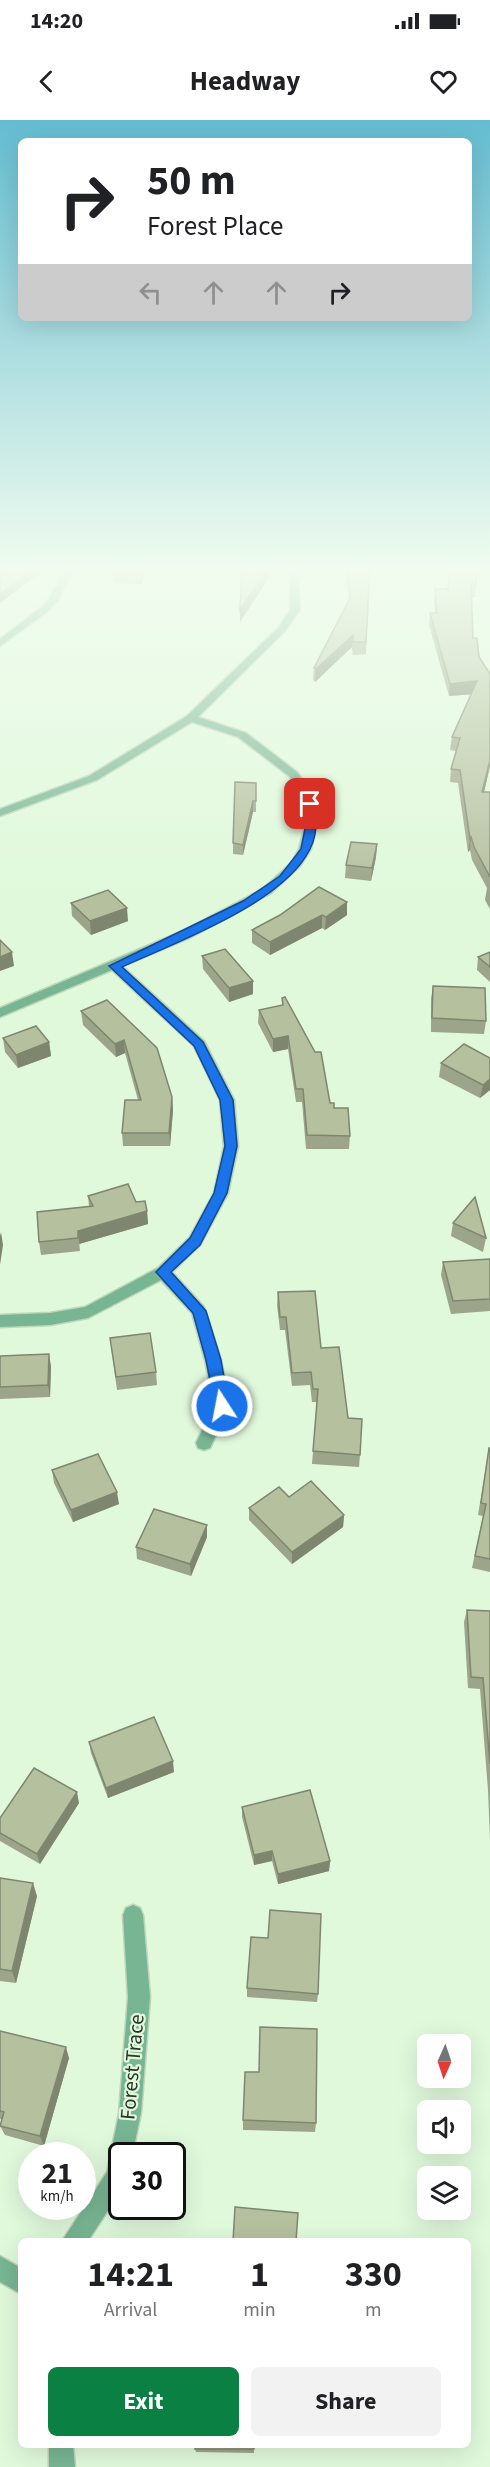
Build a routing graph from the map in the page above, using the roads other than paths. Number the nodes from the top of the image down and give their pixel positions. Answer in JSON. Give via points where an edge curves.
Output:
{"nodes":[{"id":1,"x":234,"y":676,"type":"edge"},
{"id":2,"x":191,"y":718,"type":"junction"},
{"id":3,"x":0,"y":813,"type":"edge"},
{"id":4,"x":115,"y":966,"type":"junction"},
{"id":5,"x":0,"y":1013,"type":"edge"},
{"id":6,"x":163,"y":1272,"type":"junction"},
{"id":7,"x":0,"y":1322,"type":"edge"},
{"id":8,"x":204,"y":1443,"type":"dead end"},
{"id":9,"x":133,"y":1915,"type":"dead end"},
{"id":10,"x":76,"y":2238,"type":"edge"},
{"id":11,"x":0,"y":2268,"type":"edge"},
{"id":12,"x":18,"y":2280,"type":"edge"},
{"id":13,"x":61,"y":2448,"type":"edge"},
{"id":14,"x":62,"y":2467,"type":"edge"}],
"edges":[{"from":1,"to":2,"type":"street"},
{"from":2,"to":3,"type":"street","via":[[93,778]]},
{"from":2,"to":4,"type":"street","via":[[242,735],[293,774],[310,804],[311,834],[296,864],[267,891],[187,934]]},
{"from":4,"to":5,"type":"street"},
{"from":4,"to":6,"type":"street","via":[[199,1044],[226,1100],[231,1146],[221,1193],[195,1241]]},
{"from":6,"to":7,"type":"street","via":[[87,1312]]},
{"from":6,"to":8,"type":"street","via":[[199,1311],[213,1360],[222,1406]]},
{"from":9,"to":10,"type":"street","name":"Forest Trace","via":[[139,1997],[130,2114],[117,2175]]},
{"from":11,"to":12,"type":"street"},
{"from":13,"to":14,"type":"street"}]}
